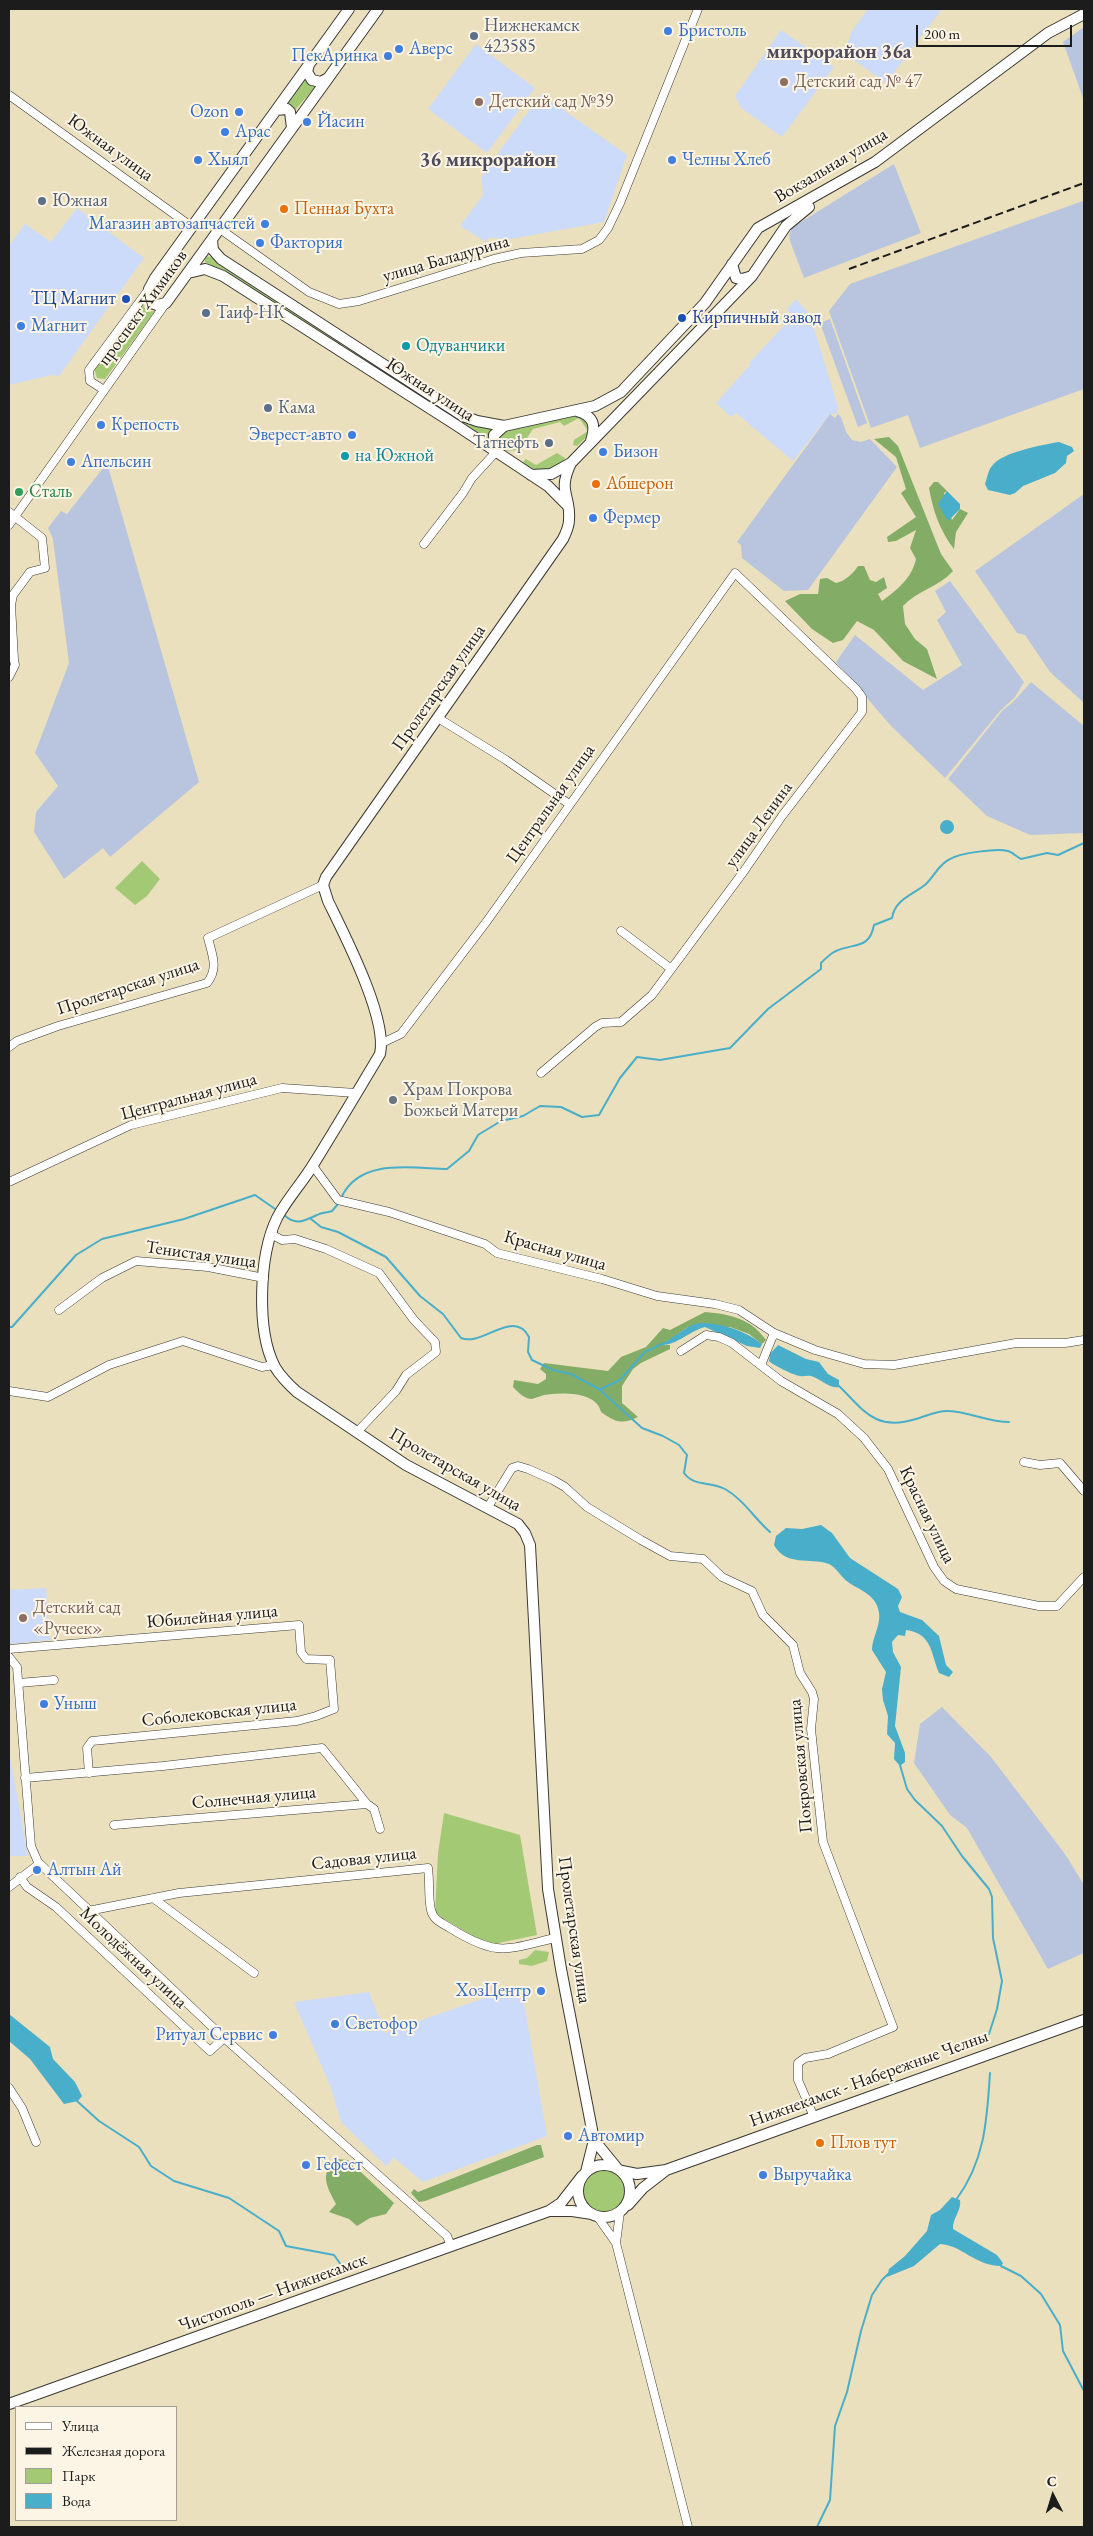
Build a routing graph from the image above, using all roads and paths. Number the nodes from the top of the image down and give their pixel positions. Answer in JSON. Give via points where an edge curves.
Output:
{"nodes":[{"id":1,"x":348,"y":9,"type":"edge"},
{"id":2,"x":378,"y":9,"type":"edge"},
{"id":3,"x":698,"y":9,"type":"edge"},
{"id":4,"x":1084,"y":14,"type":"edge"},
{"id":5,"x":1084,"y":20,"type":"edge"},
{"id":6,"x":309,"y":64,"type":"junction"},
{"id":7,"x":329,"y":77,"type":"junction"},
{"id":8,"x":9,"y":95,"type":"edge"},
{"id":9,"x":276,"y":110,"type":"junction"},
{"id":10,"x":292,"y":128,"type":"junction"},
{"id":11,"x":765,"y":223,"type":"junction"},
{"id":12,"x":192,"y":227,"type":"junction"},
{"id":13,"x":220,"y":229,"type":"junction"},
{"id":14,"x":780,"y":236,"type":"junction"},
{"id":15,"x":212,"y":240,"type":"junction"},
{"id":16,"x":732,"y":264,"type":"junction"},
{"id":17,"x":188,"y":273,"type":"junction"},
{"id":18,"x":752,"y":276,"type":"junction"},
{"id":19,"x":149,"y":289,"type":"junction"},
{"id":20,"x":166,"y":303,"type":"junction"},
{"id":21,"x":354,"y":344,"type":"junction"},
{"id":22,"x":347,"y":356,"type":"junction"},
{"id":23,"x":104,"y":390,"type":"junction"},
{"id":24,"x":576,"y":411,"type":"junction"},
{"id":25,"x":504,"y":426,"type":"junction"},
{"id":26,"x":591,"y":442,"type":"junction"},
{"id":27,"x":495,"y":452,"type":"junction"},
{"id":28,"x":571,"y":463,"type":"junction"},
{"id":29,"x":531,"y":475,"type":"junction"},
{"id":30,"x":568,"y":506,"type":"junction"},
{"id":31,"x":12,"y":514,"type":"edge"},
{"id":32,"x":9,"y":525,"type":"edge"},
{"id":33,"x":424,"y":544,"type":"dead end"},
{"id":34,"x":11,"y":658,"type":"edge"},
{"id":35,"x":9,"y":677,"type":"edge"},
{"id":36,"x":862,"y":697,"type":"joint"},
{"id":37,"x":438,"y":718,"type":"junction"},
{"id":38,"x":569,"y":804,"type":"junction"},
{"id":39,"x":323,"y":885,"type":"junction"},
{"id":40,"x":621,"y":930,"type":"dead end"},
{"id":41,"x":670,"y":968,"type":"junction"},
{"id":42,"x":382,"y":1043,"type":"junction"},
{"id":43,"x":9,"y":1047,"type":"edge"},
{"id":44,"x":541,"y":1073,"type":"dead end"},
{"id":45,"x":356,"y":1093,"type":"junction"},
{"id":46,"x":312,"y":1166,"type":"junction"},
{"id":47,"x":9,"y":1182,"type":"edge"},
{"id":48,"x":271,"y":1234,"type":"junction"},
{"id":49,"x":264,"y":1278,"type":"junction"},
{"id":50,"x":59,"y":1310,"type":"dead end"},
{"id":51,"x":774,"y":1333,"type":"junction"},
{"id":52,"x":1084,"y":1340,"type":"edge"},
{"id":53,"x":682,"y":1352,"type":"dead end"},
{"id":54,"x":274,"y":1365,"type":"junction"},
{"id":55,"x":761,"y":1365,"type":"junction"},
{"id":56,"x":9,"y":1391,"type":"edge"},
{"id":57,"x":358,"y":1431,"type":"junction"},
{"id":58,"x":1024,"y":1462,"type":"dead end"},
{"id":59,"x":1084,"y":1491,"type":"edge"},
{"id":60,"x":488,"y":1507,"type":"junction"},
{"id":61,"x":1084,"y":1577,"type":"edge"},
{"id":62,"x":23,"y":1647,"type":"junction"},
{"id":63,"x":9,"y":1648,"type":"edge"},
{"id":64,"x":9,"y":1657,"type":"edge"},
{"id":65,"x":330,"y":1660,"type":"joint"},
{"id":66,"x":17,"y":1667,"type":"junction"},
{"id":67,"x":54,"y":1680,"type":"dead end"},
{"id":68,"x":19,"y":1683,"type":"junction"},
{"id":69,"x":89,"y":1773,"type":"junction"},
{"id":70,"x":25,"y":1778,"type":"junction"},
{"id":71,"x":367,"y":1804,"type":"junction"},
{"id":72,"x":114,"y":1824,"type":"dead end"},
{"id":73,"x":380,"y":1829,"type":"dead end"},
{"id":74,"x":40,"y":1864,"type":"junction"},
{"id":75,"x":20,"y":1877,"type":"junction"},
{"id":76,"x":9,"y":1887,"type":"edge"},
{"id":77,"x":153,"y":1898,"type":"junction"},
{"id":78,"x":88,"y":1911,"type":"junction"},
{"id":79,"x":555,"y":1938,"type":"junction"},
{"id":80,"x":254,"y":1973,"type":"dead end"},
{"id":81,"x":1084,"y":2020,"type":"edge"},
{"id":82,"x":224,"y":2038,"type":"junction"},
{"id":83,"x":9,"y":2088,"type":"edge"},
{"id":84,"x":814,"y":2117,"type":"junction"},
{"id":85,"x":594,"y":2140,"type":"junction"},
{"id":86,"x":36,"y":2142,"type":"dead end"},
{"id":87,"x":619,"y":2170,"type":"junction"},
{"id":88,"x":666,"y":2170,"type":"junction"},
{"id":89,"x":584,"y":2174,"type":"junction"},
{"id":90,"x":622,"y":2210,"type":"junction"},
{"id":91,"x":549,"y":2212,"type":"junction"},
{"id":92,"x":595,"y":2215,"type":"junction"},
{"id":93,"x":616,"y":2243,"type":"junction"},
{"id":94,"x":451,"y":2246,"type":"junction"},
{"id":95,"x":9,"y":2404,"type":"edge"},
{"id":96,"x":688,"y":2527,"type":"edge"}],
"edges":[{"from":1,"to":6,"type":"main road","name":"проспект Химиков"},
{"from":2,"to":7,"type":"main road","name":"проспект Химиков"},
{"from":3,"to":13,"type":"street","name":"улица Баладурина","via":[[620,203],[604,234],[592,245],[574,250],[511,254],[359,301],[339,304],[309,292]]},
{"from":4,"to":11,"type":"main road","name":"Вокзальная улица","via":[[1048,33],[875,162]]},
{"from":5,"to":14,"type":"main road","name":"Вокзальная улица","via":[[1052,38],[880,163],[792,218]]},
{"from":6,"to":7,"type":"main road","via":[[307,72],[312,80],[321,82]]},
{"from":6,"to":9,"type":"main road","name":"проспект Химиков"},
{"from":7,"to":10,"type":"main road","name":"проспект Химиков"},
{"from":8,"to":12,"type":"street","name":"Южная улица"},
{"from":9,"to":10,"type":"main road","via":[[290,112]]},
{"from":9,"to":12,"type":"main road","name":"проспект Химиков"},
{"from":10,"to":13,"type":"main road","name":"проспект Химиков"},
{"from":11,"to":14,"type":"main road","name":"Вокзальная улица","via":[[775,225]]},
{"from":11,"to":16,"type":"main road","name":"Вокзальная улица","via":[[752,235]]},
{"from":12,"to":19,"type":"main road","name":"проспект Химиков"},
{"from":13,"to":15,"type":"main road","name":"проспект Химиков"},
{"from":14,"to":18,"type":"main road","name":"Вокзальная улица"},
{"from":15,"to":17,"type":"main road","name":"проспект Химиков"},
{"from":15,"to":21,"type":"main road","name":"Южная улица","via":[[221,259]]},
{"from":16,"to":18,"type":"main road","via":[[736,278]]},
{"from":16,"to":24,"type":"main road","name":"Вокзальная улица","via":[[705,303],[622,392],[610,400]]},
{"from":17,"to":20,"type":"main road","name":"проспект Химиков"},
{"from":17,"to":22,"type":"main road","name":"Южная улица","via":[[205,269],[223,276]]},
{"from":18,"to":26,"type":"main road","name":"Вокзальная улица"},
{"from":19,"to":20,"type":"main road","via":[[151,303]]},
{"from":19,"to":23,"type":"street","name":"проспект Химиков","via":[[89,370],[90,381]]},
{"from":20,"to":23,"type":"street","name":"проспект Химиков"},
{"from":21,"to":22,"type":"main road","via":[[346,348]]},
{"from":21,"to":25,"type":"main road","name":"Южная улица","via":[[463,416]]},
{"from":22,"to":27,"type":"main road","name":"Южная улица"},
{"from":23,"to":31,"type":"street"},
{"from":24,"to":25,"type":"main road","name":"Вокзальная улица"},
{"from":24,"to":26,"type":"main road","via":[[593,421]]},
{"from":25,"to":27,"type":"main road","via":[[494,435]]},
{"from":26,"to":28,"type":"main road","name":"Вокзальная улица"},
{"from":27,"to":29,"type":"main road"},
{"from":27,"to":33,"type":"street"},
{"from":28,"to":29,"type":"main road","name":"Вокзальная улица","via":[[551,474]]},
{"from":28,"to":30,"type":"main road","name":"Пролетарская улица","via":[[564,484]]},
{"from":29,"to":30,"type":"main road"},
{"from":30,"to":37,"type":"main road","name":"Пролетарская улица","via":[[569,523],[564,539]]},
{"from":31,"to":32,"type":"street"},
{"from":31,"to":34,"type":"street","via":[[42,538],[45,568],[30,572],[13,596]]},
{"from":34,"to":35,"type":"street","via":[[15,665]]},
{"from":36,"to":38,"type":"street","name":"Центральная улица","via":[[735,573]]},
{"from":36,"to":41,"type":"street","name":"улица Ленина","via":[[862,712]]},
{"from":37,"to":38,"type":"street"},
{"from":37,"to":39,"type":"main road","name":"Пролетарская улица"},
{"from":38,"to":42,"type":"street","name":"Центральная улица","via":[[487,921],[401,1034]]},
{"from":39,"to":42,"type":"main road","via":[[374,1008]]},
{"from":39,"to":43,"type":"street","name":"Пролетарская улица","via":[[208,938],[215,962],[214,974],[208,982],[58,1026]]},
{"from":40,"to":41,"type":"street"},
{"from":41,"to":44,"type":"street","name":"улица Ленина","via":[[652,995],[621,1022],[602,1023],[595,1027]]},
{"from":42,"to":45,"type":"main road","name":"Пролетарская улица","via":[[380,1054]]},
{"from":45,"to":46,"type":"main road","name":"Пролетарская улица"},
{"from":45,"to":47,"type":"street","name":"Центральная улица","via":[[282,1088],[140,1123]]},
{"from":46,"to":48,"type":"main road","name":"Пролетарская улица","via":[[277,1218]]},
{"from":46,"to":51,"type":"street","name":"Красная улица","via":[[338,1200],[389,1212],[485,1244],[497,1253],[540,1265],[657,1296],[739,1310]]},
{"from":48,"to":49,"type":"main road","name":"Пролетарская улица"},
{"from":48,"to":57,"type":"street","name":"Тенистая улица","via":[[282,1240],[295,1239],[326,1249],[379,1273],[435,1342],[436,1352],[406,1375],[396,1391]]},
{"from":49,"to":50,"type":"street","name":"Тенистая улица","via":[[208,1267],[136,1261],[102,1278]]},
{"from":49,"to":54,"type":"main road","name":"Пролетарская улица","via":[[264,1324]]},
{"from":51,"to":52,"type":"street","name":"Красная улица","via":[[815,1350],[864,1364],[894,1365],[1016,1343]]},
{"from":51,"to":55,"type":"street"},
{"from":53,"to":55,"type":"street","name":"Красная улица","via":[[706,1335],[719,1337]]},
{"from":54,"to":56,"type":"street","via":[[262,1367],[183,1341],[109,1365],[48,1397]]},
{"from":54,"to":57,"type":"main road","name":"Пролетарская улица","via":[[282,1378],[298,1392]]},
{"from":55,"to":61,"type":"street","name":"Красная улица","via":[[781,1381],[838,1414],[884,1460],[934,1567],[944,1581],[956,1589],[1057,1606]]},
{"from":57,"to":60,"type":"main road","name":"Пролетарская улица","via":[[406,1466]]},
{"from":58,"to":59,"type":"street","via":[[1040,1465],[1060,1463]]},
{"from":60,"to":79,"type":"main road","name":"Пролетарская улица","via":[[518,1524],[530,1545],[548,1889]]},
{"from":60,"to":84,"type":"street","name":"Покровская улица","via":[[512,1468],[528,1469],[565,1487],[586,1508],[670,1556],[702,1559],[722,1577],[752,1591],[763,1615],[793,1645],[800,1673],[814,1699],[811,1729],[824,1842],[893,2027],[798,2063],[798,2080]]},
{"from":62,"to":63,"type":"street","name":"Юбилейная улица"},
{"from":62,"to":65,"type":"street","name":"Юбилейная улица","via":[[299,1625],[301,1652],[306,1659]]},
{"from":62,"to":66,"type":"street","name":"Молодёжная улица"},
{"from":64,"to":66,"type":"street"},
{"from":65,"to":69,"type":"street","name":"Соболековская улица","via":[[334,1708],[296,1721],[92,1741],[87,1744]]},
{"from":66,"to":68,"type":"street","name":"Молодёжная улица"},
{"from":67,"to":68,"type":"street"},
{"from":68,"to":70,"type":"street","name":"Молодёжная улица"},
{"from":69,"to":70,"type":"street"},
{"from":69,"to":71,"type":"street","via":[[322,1748]]},
{"from":70,"to":74,"type":"street","name":"Молодёжная улица","via":[[31,1846]]},
{"from":71,"to":72,"type":"street","name":"Солнечная улица"},
{"from":71,"to":73,"type":"street","via":[[374,1809]]},
{"from":74,"to":75,"type":"street"},
{"from":74,"to":78,"type":"street","name":"Молодёжная улица"},
{"from":75,"to":76,"type":"street"},
{"from":75,"to":82,"type":"street","name":"Молодёжная улица","via":[[27,1887],[56,1907],[210,2051]]},
{"from":77,"to":78,"type":"street","name":"Молодёжная улица"},
{"from":77,"to":79,"type":"street","name":"Садовая улица","via":[[428,1868],[431,1911],[435,1919],[471,1941],[491,1949],[508,1949]]},
{"from":77,"to":80,"type":"street"},
{"from":78,"to":82,"type":"street","name":"Молодёжная улица"},
{"from":79,"to":85,"type":"main road","name":"Пролетарская улица"},
{"from":81,"to":84,"type":"main road","name":"Нижнекамск - Набережные Челны"},
{"from":82,"to":94,"type":"street","name":"Молодёжная улица","via":[[447,2236]]},
{"from":83,"to":86,"type":"street","via":[[22,2108]]},
{"from":84,"to":88,"type":"main road","name":"Нижнекамск - Набережные Челны"},
{"from":85,"to":87,"type":"main road"},
{"from":85,"to":89,"type":"main road"},
{"from":87,"to":88,"type":"main road","via":[[637,2174]]},
{"from":87,"to":89,"type":"main road","via":[[599,2165]]},
{"from":87,"to":90,"type":"main road","via":[[629,2182],[631,2191]]},
{"from":88,"to":90,"type":"main road"},
{"from":89,"to":91,"type":"main road"},
{"from":89,"to":92,"type":"main road","via":[[578,2186],[579,2196],[584,2207]]},
{"from":90,"to":92,"type":"main road","via":[[609,2216]]},
{"from":90,"to":93,"type":"street"},
{"from":91,"to":92,"type":"main road"},
{"from":91,"to":94,"type":"main road","name":"Чистополь — Нижнекамск"},
{"from":92,"to":93,"type":"street"},
{"from":93,"to":96,"type":"street"},
{"from":94,"to":95,"type":"main road","name":"Чистополь — Нижнекамск"}]}
